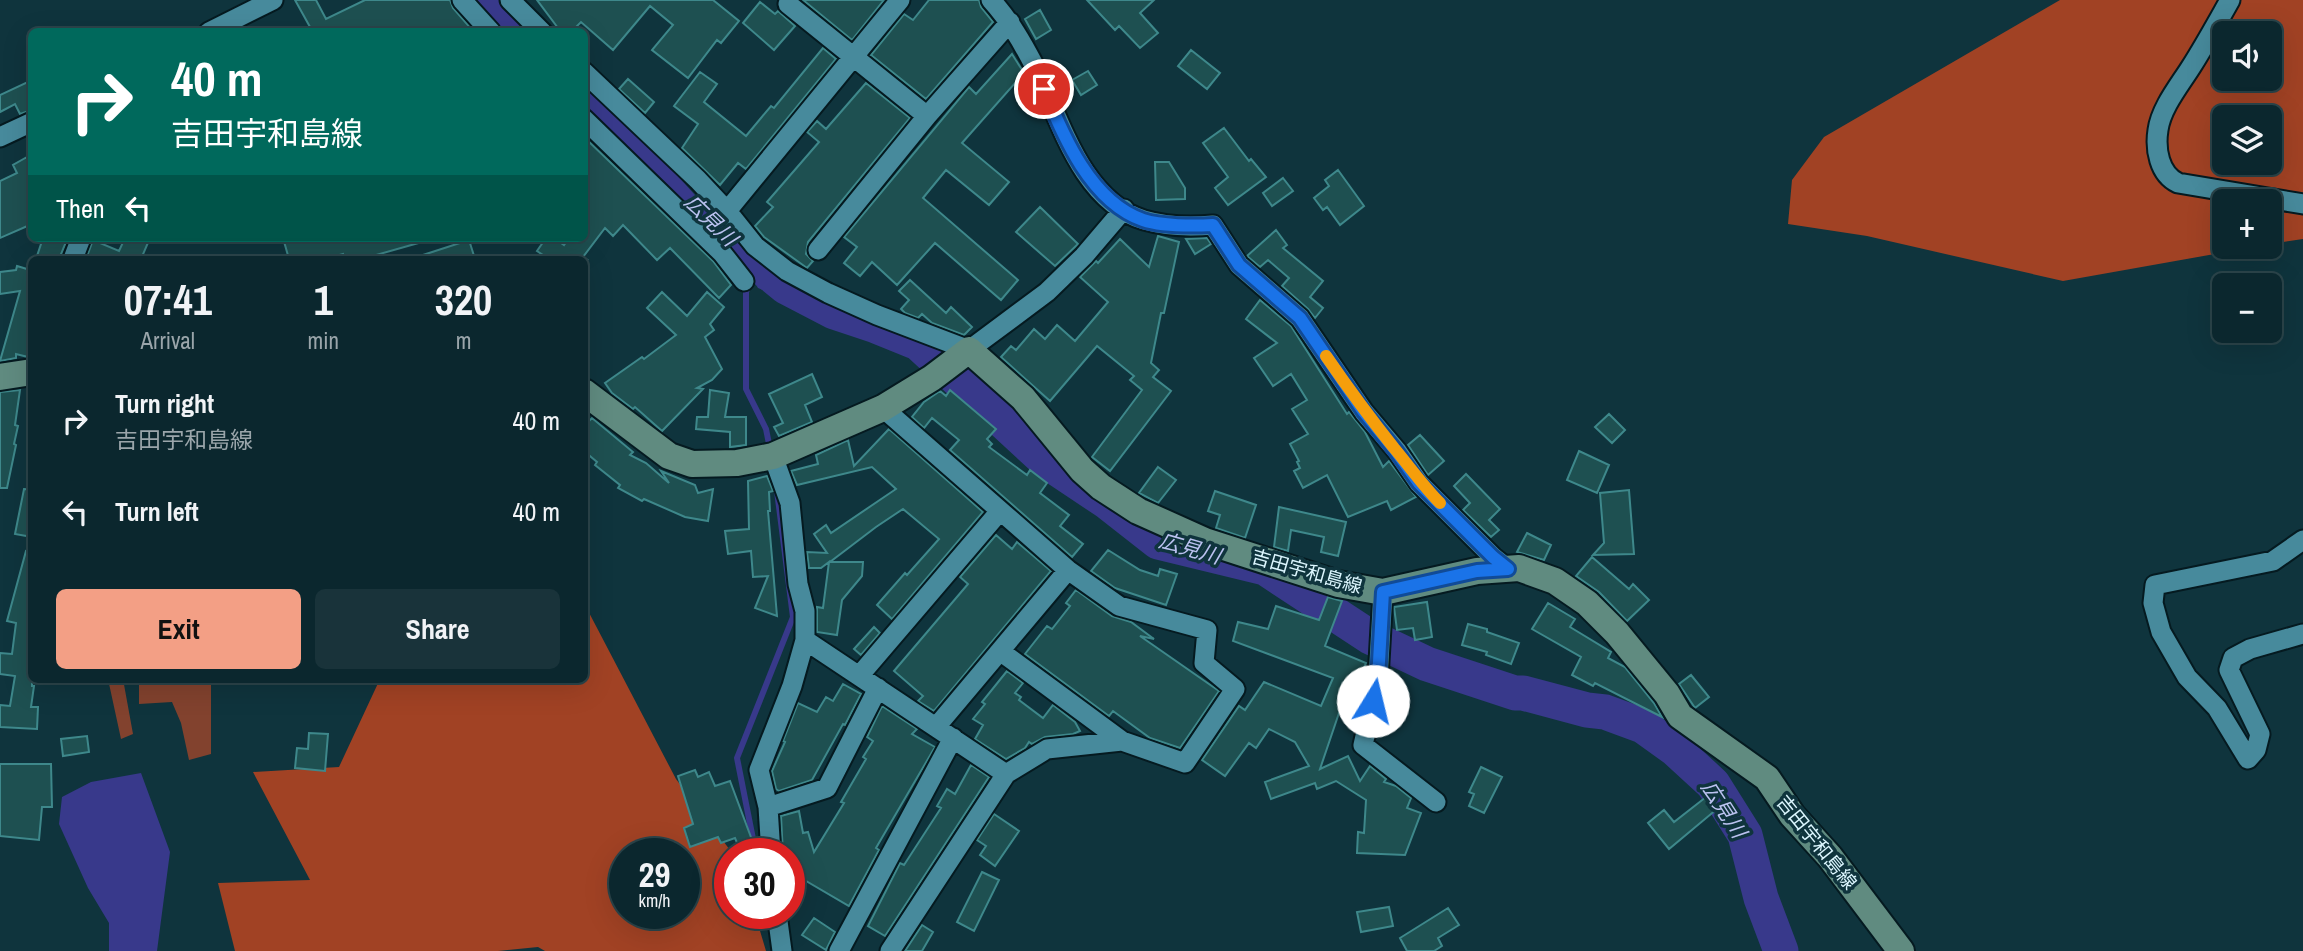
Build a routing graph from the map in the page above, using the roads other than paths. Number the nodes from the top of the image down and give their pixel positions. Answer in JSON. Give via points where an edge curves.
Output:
{"nodes":[{"id":1,"x":273,"y":0,"type":"edge"},
{"id":2,"x":463,"y":0,"type":"edge"},
{"id":3,"x":510,"y":0,"type":"edge"},
{"id":4,"x":900,"y":0,"type":"edge"},
{"id":5,"x":991,"y":0,"type":"edge"},
{"id":6,"x":2230,"y":0,"type":"edge"},
{"id":7,"x":788,"y":4,"type":"dead end"},
{"id":8,"x":1010,"y":22,"type":"junction"},
{"id":9,"x":217,"y":28,"type":"edge"},
{"id":10,"x":488,"y":28,"type":"edge"},
{"id":11,"x":538,"y":28,"type":"edge"},
{"id":12,"x":853,"y":57,"type":"junction"},
{"id":13,"x":588,"y":76,"type":"edge"},
{"id":14,"x":927,"y":116,"type":"junction"},
{"id":15,"x":588,"y":123,"type":"edge"},
{"id":16,"x":28,"y":124,"type":"edge"},
{"id":17,"x":0,"y":137,"type":"edge"},
{"id":18,"x":2303,"y":204,"type":"edge"},
{"id":19,"x":1124,"y":209,"type":"junction"},
{"id":20,"x":727,"y":211,"type":"junction"},
{"id":21,"x":818,"y":250,"type":"dead end"},
{"id":22,"x":744,"y":281,"type":"dead end"},
{"id":23,"x":962,"y":354,"type":"junction"},
{"id":24,"x":28,"y":373,"type":"edge"},
{"id":25,"x":0,"y":377,"type":"edge"},
{"id":26,"x":588,"y":395,"type":"edge"},
{"id":27,"x":883,"y":408,"type":"junction"},
{"id":28,"x":773,"y":456,"type":"junction"},
{"id":29,"x":1000,"y":511,"type":"junction"},
{"id":30,"x":2303,"y":540,"type":"edge"},
{"id":31,"x":1508,"y":569,"type":"junction"},
{"id":32,"x":1068,"y":570,"type":"junction"},
{"id":33,"x":1383,"y":592,"type":"junction"},
{"id":34,"x":2303,"y":634,"type":"edge"},
{"id":35,"x":806,"y":640,"type":"junction"},
{"id":36,"x":1000,"y":650,"type":"junction"},
{"id":37,"x":859,"y":676,"type":"junction"},
{"id":38,"x":878,"y":688,"type":"junction"},
{"id":39,"x":936,"y":727,"type":"junction"},
{"id":40,"x":953,"y":738,"type":"junction"},
{"id":41,"x":1122,"y":741,"type":"junction"},
{"id":42,"x":1006,"y":774,"type":"junction"},
{"id":43,"x":1436,"y":802,"type":"dead end"},
{"id":44,"x":768,"y":807,"type":"junction"},
{"id":45,"x":770,"y":838,"type":"edge"},
{"id":46,"x":779,"y":929,"type":"edge"},
{"id":47,"x":782,"y":951,"type":"edge"},
{"id":48,"x":839,"y":951,"type":"edge"},
{"id":49,"x":890,"y":951,"type":"edge"},
{"id":50,"x":1901,"y":951,"type":"edge"}],
"edges":[{"from":1,"to":9,"type":"street"},
{"from":2,"to":10,"type":"street"},
{"from":3,"to":11,"type":"street"},
{"from":4,"to":12,"type":"street"},
{"from":5,"to":8,"type":"street"},
{"from":6,"to":18,"type":"street","via":[[2164,111],[2158,130],[2158,159],[2178,183]]},
{"from":7,"to":12,"type":"street"},
{"from":8,"to":14,"type":"street"},
{"from":8,"to":19,"type":"street","via":[[1067,142],[1099,191]]},
{"from":12,"to":14,"type":"street"},
{"from":12,"to":20,"type":"street"},
{"from":13,"to":20,"type":"street"},
{"from":14,"to":21,"type":"street"},
{"from":15,"to":22,"type":"street","via":[[722,253]]},
{"from":16,"to":17,"type":"street"},
{"from":19,"to":23,"type":"street","via":[[1047,292]]},
{"from":19,"to":31,"type":"street","via":[[1143,220],[1213,225],[1239,265],[1300,318],[1419,483]]},
{"from":20,"to":23,"type":"street","via":[[755,246],[787,271]]},
{"from":23,"to":27,"type":"main road"},
{"from":23,"to":33,"type":"main road","name":"吉田宇和島線","via":[[1023,397],[1082,470],[1138,511],[1205,541],[1338,584]]},
{"from":24,"to":25,"type":"main road"},
{"from":26,"to":28,"type":"main road","via":[[669,456],[692,464]]},
{"from":27,"to":28,"type":"main road"},
{"from":27,"to":29,"type":"street"},
{"from":28,"to":35,"type":"street","via":[[790,503]]},
{"from":29,"to":32,"type":"street"},
{"from":29,"to":37,"type":"street"},
{"from":30,"to":34,"type":"street","via":[[2273,561],[2155,585],[2153,603],[2161,632],[2187,677],[2217,708],[2248,759],[2260,734],[2229,670],[2233,658]]},
{"from":31,"to":33,"type":"main road","name":"吉田宇和島線","via":[[1477,571]]},
{"from":31,"to":50,"type":"main road","name":"吉田宇和島線","via":[[1519,568],[1555,581],[1587,603],[1617,633],[1680,716],[1767,778]]},
{"from":32,"to":36,"type":"street"},
{"from":32,"to":41,"type":"street","via":[[1119,606],[1207,630],[1204,663],[1235,689],[1185,762]]},
{"from":33,"to":43,"type":"street","via":[[1378,679],[1363,745]]},
{"from":35,"to":37,"type":"street"},
{"from":35,"to":44,"type":"street","via":[[759,770]]},
{"from":36,"to":39,"type":"street"},
{"from":36,"to":41,"type":"street"},
{"from":37,"to":38,"type":"street"},
{"from":38,"to":39,"type":"street"},
{"from":38,"to":44,"type":"street","via":[[827,788]]},
{"from":39,"to":40,"type":"street"},
{"from":40,"to":42,"type":"street"},
{"from":40,"to":48,"type":"street"},
{"from":41,"to":42,"type":"street","via":[[1047,749]]},
{"from":42,"to":49,"type":"street"},
{"from":44,"to":45,"type":"street"},
{"from":46,"to":47,"type":"street"}]}
